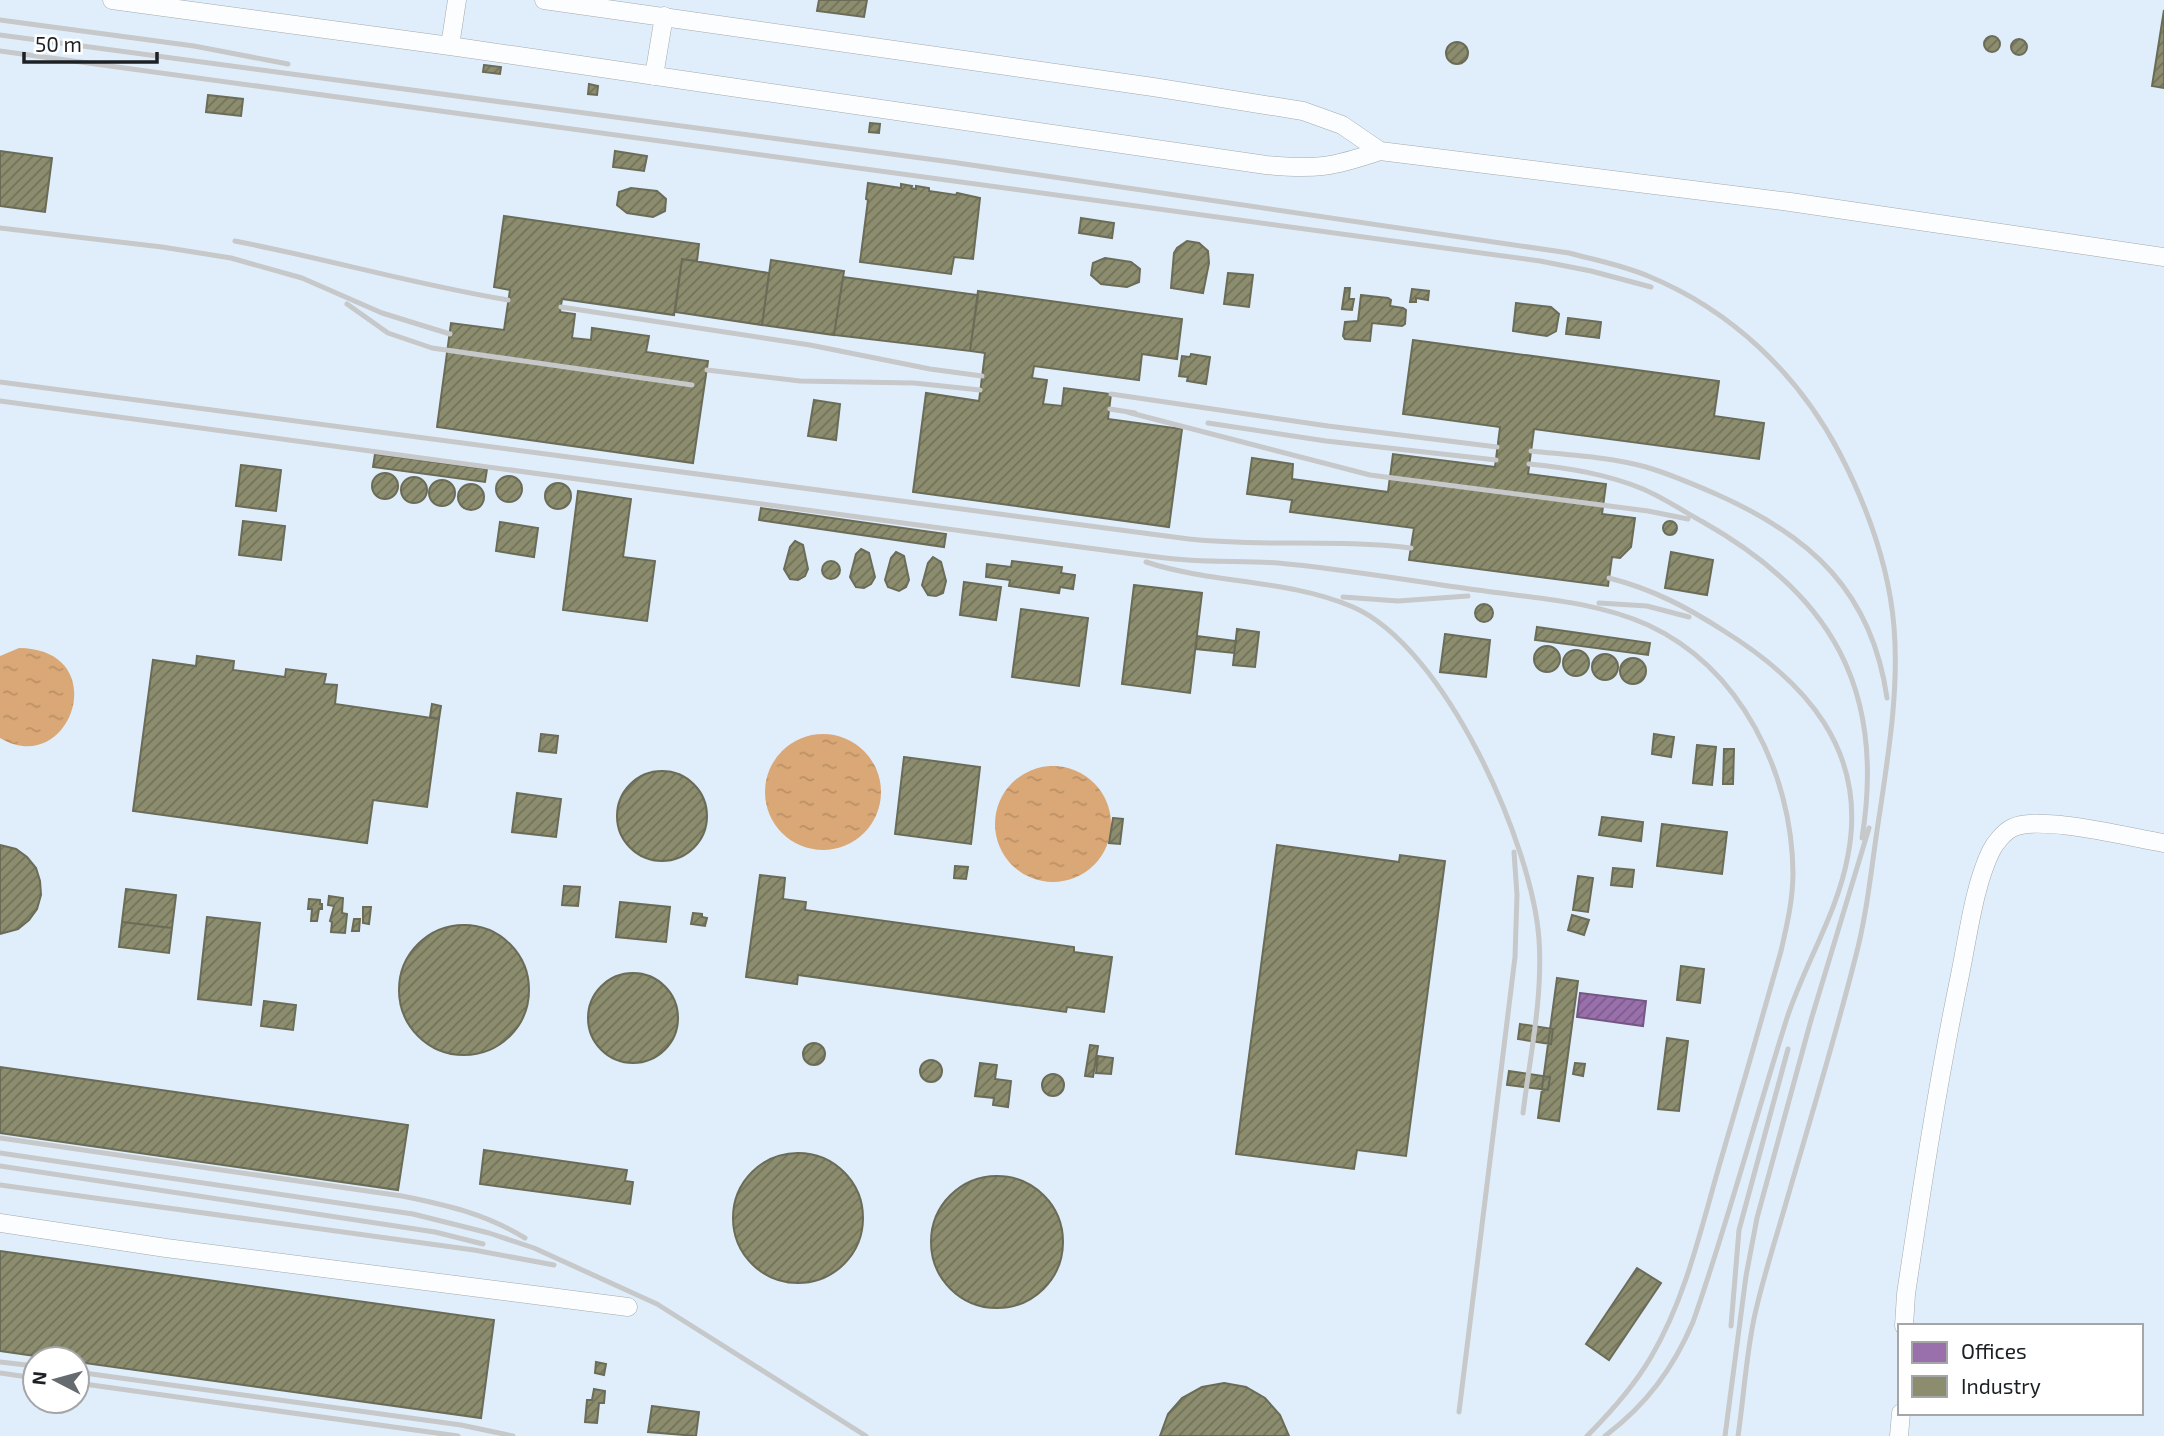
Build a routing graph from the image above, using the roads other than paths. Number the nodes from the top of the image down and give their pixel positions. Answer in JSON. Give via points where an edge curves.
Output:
{"nodes":[{"id":1,"x":112,"y":0,"type":"edge"},
{"id":2,"x":457,"y":0,"type":"edge"},
{"id":3,"x":544,"y":0,"type":"edge"},
{"id":4,"x":664,"y":16,"type":"junction"},
{"id":5,"x":450,"y":46,"type":"junction"},
{"id":6,"x":654,"y":76,"type":"junction"},
{"id":7,"x":1380,"y":150,"type":"junction"},
{"id":8,"x":2164,"y":257,"type":"edge"},
{"id":9,"x":2164,"y":843,"type":"edge"},
{"id":10,"x":0,"y":1223,"type":"edge"},
{"id":11,"x":628,"y":1307,"type":"dead end"},
{"id":12,"x":1904,"y":1324,"type":"edge"},
{"id":13,"x":1901,"y":1415,"type":"edge"},
{"id":14,"x":1899,"y":1436,"type":"edge"}],
"edges":[{"from":1,"to":5,"type":"lane"},
{"from":2,"to":5,"type":"lane"},
{"from":3,"to":4,"type":"lane"},
{"from":4,"to":6,"type":"lane"},
{"from":4,"to":7,"type":"lane","via":[[1303,111],[1342,125]]},
{"from":5,"to":6,"type":"lane"},
{"from":6,"to":7,"type":"lane","via":[[1266,165],[1323,167]]},
{"from":7,"to":8,"type":"lane","via":[[1790,202]]},
{"from":9,"to":12,"type":"lane","via":[[2031,824],[2013,827],[1991,850],[1954,1002]]},
{"from":10,"to":11,"type":"lane"},
{"from":13,"to":14,"type":"lane"}]}
